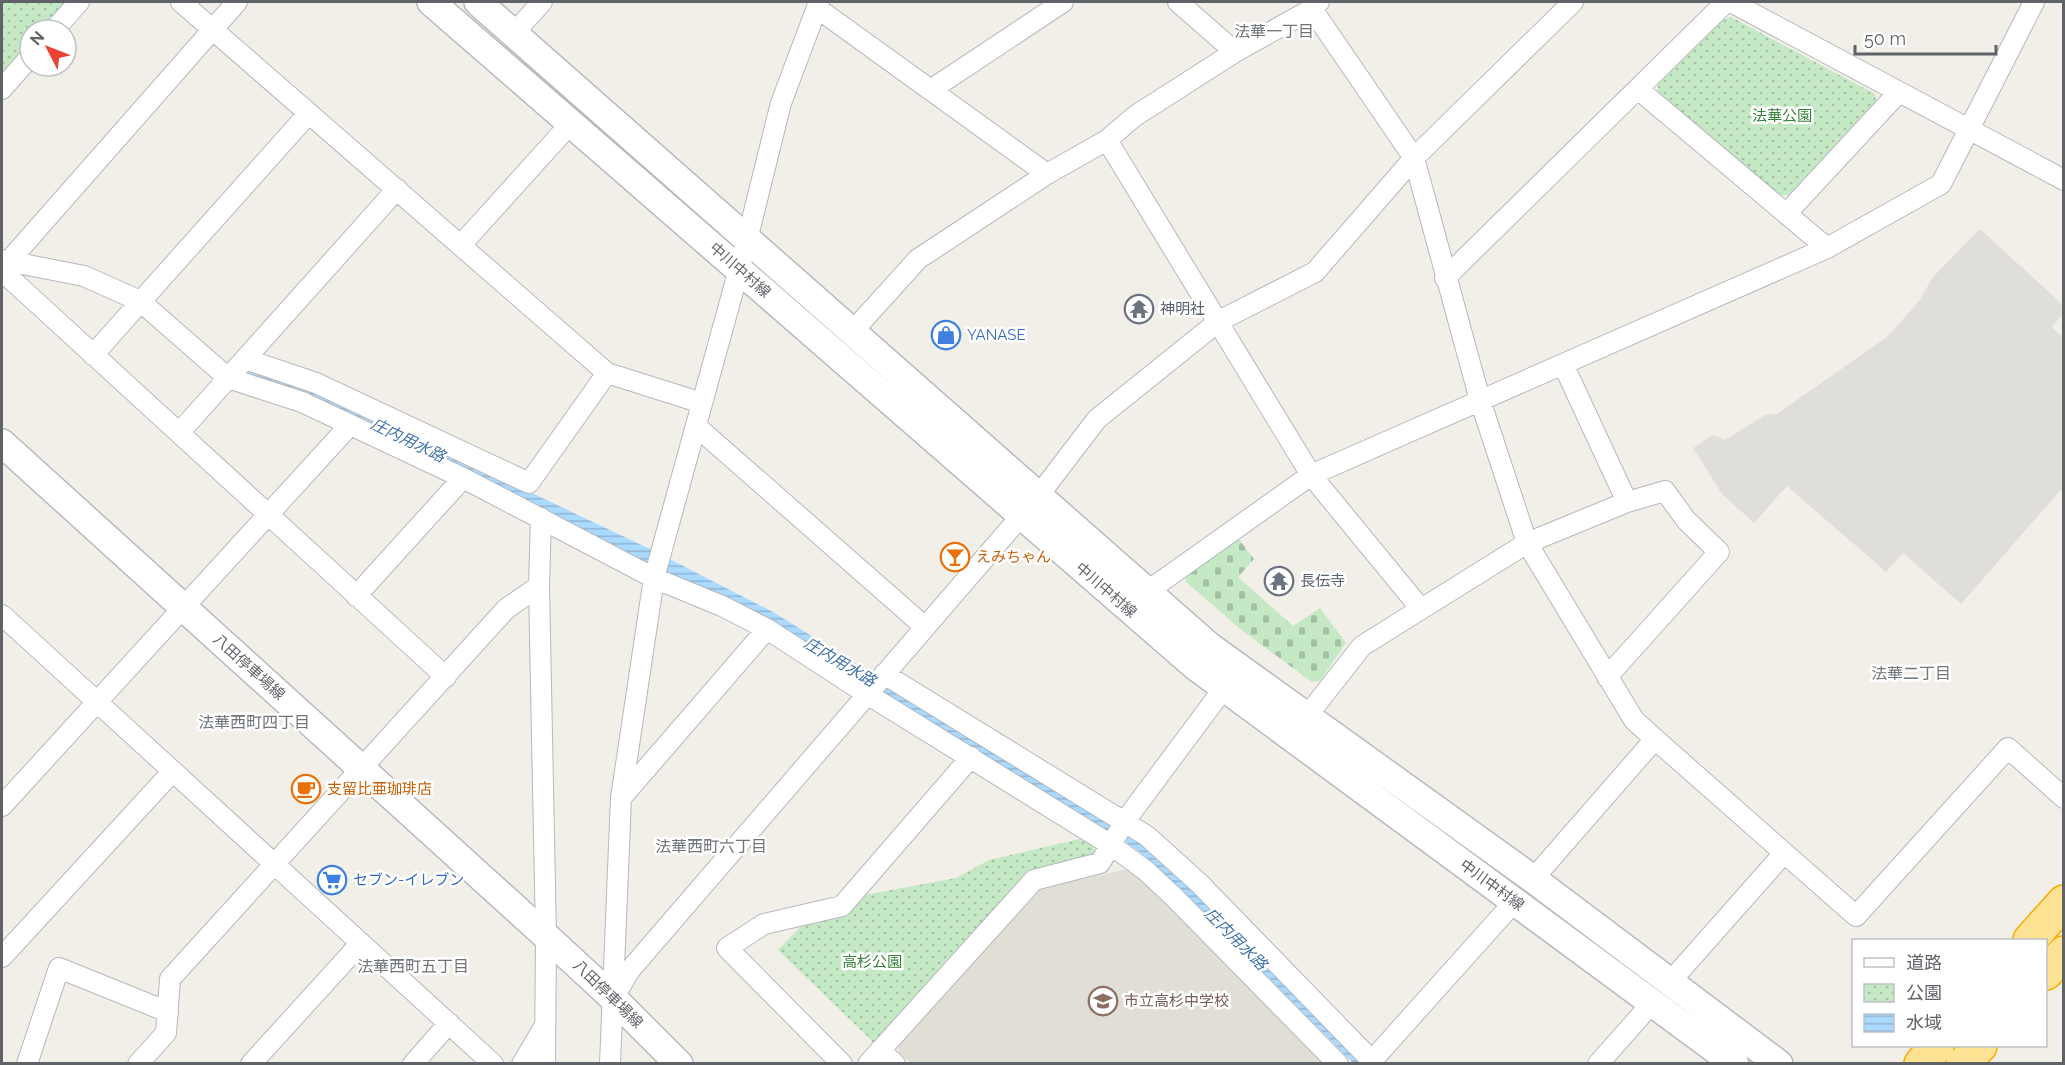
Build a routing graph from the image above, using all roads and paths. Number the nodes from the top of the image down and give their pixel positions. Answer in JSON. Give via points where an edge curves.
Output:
{"nodes":[{"id":1,"x":79,"y":2,"type":"edge"},
{"id":2,"x":181,"y":2,"type":"edge"},
{"id":3,"x":237,"y":2,"type":"edge"},
{"id":4,"x":432,"y":2,"type":"edge"},
{"id":5,"x":478,"y":2,"type":"edge"},
{"id":6,"x":542,"y":2,"type":"edge"},
{"id":7,"x":1063,"y":2,"type":"edge"},
{"id":8,"x":1178,"y":2,"type":"edge"},
{"id":9,"x":1573,"y":2,"type":"edge"},
{"id":10,"x":1726,"y":2,"type":"edge"},
{"id":11,"x":1731,"y":2,"type":"edge"},
{"id":12,"x":2034,"y":2,"type":"edge"},
{"id":13,"x":818,"y":5,"type":"edge"},
{"id":14,"x":1315,"y":5,"type":"edge"},
{"id":15,"x":65,"y":18,"type":"edge"},
{"id":16,"x":213,"y":29,"type":"junction"},
{"id":17,"x":514,"y":33,"type":"junction"},
{"id":18,"x":1235,"y":52,"type":"junction"},
{"id":19,"x":18,"y":71,"type":"edge"},
{"id":20,"x":2,"y":89,"type":"edge"},
{"id":21,"x":932,"y":89,"type":"junction"},
{"id":22,"x":1638,"y":89,"type":"junction"},
{"id":23,"x":1899,"y":92,"type":"junction"},
{"id":24,"x":309,"y":113,"type":"junction"},
{"id":25,"x":571,"y":123,"type":"junction"},
{"id":26,"x":1968,"y":129,"type":"junction"},
{"id":27,"x":1107,"y":140,"type":"junction"},
{"id":28,"x":1414,"y":158,"type":"junction"},
{"id":29,"x":1047,"y":174,"type":"junction"},
{"id":30,"x":2064,"y":180,"type":"edge"},
{"id":31,"x":397,"y":189,"type":"junction"},
{"id":32,"x":1786,"y":214,"type":"junction"},
{"id":33,"x":747,"y":240,"type":"junction"},
{"id":34,"x":461,"y":245,"type":"junction"},
{"id":35,"x":1827,"y":248,"type":"junction"},
{"id":36,"x":3,"y":265,"type":"edge"},
{"id":37,"x":739,"y":269,"type":"junction"},
{"id":38,"x":1445,"y":278,"type":"junction"},
{"id":39,"x":140,"y":302,"type":"junction"},
{"id":40,"x":1219,"y":321,"type":"junction"},
{"id":41,"x":852,"y":332,"type":"junction"},
{"id":42,"x":93,"y":354,"type":"junction"},
{"id":43,"x":245,"y":359,"type":"junction"},
{"id":44,"x":1563,"y":364,"type":"junction"},
{"id":45,"x":607,"y":373,"type":"junction"},
{"id":46,"x":228,"y":378,"type":"junction"},
{"id":47,"x":1480,"y":400,"type":"junction"},
{"id":48,"x":702,"y":404,"type":"junction"},
{"id":49,"x":350,"y":425,"type":"junction"},
{"id":50,"x":696,"y":426,"type":"junction"},
{"id":51,"x":179,"y":433,"type":"junction"},
{"id":52,"x":2,"y":443,"type":"edge"},
{"id":53,"x":1311,"y":475,"type":"junction"},
{"id":54,"x":463,"y":478,"type":"junction"},
{"id":55,"x":1039,"y":495,"type":"junction"},
{"id":56,"x":1627,"y":502,"type":"junction"},
{"id":57,"x":268,"y":514,"type":"junction"},
{"id":58,"x":1021,"y":516,"type":"junction"},
{"id":59,"x":541,"y":518,"type":"junction"},
{"id":60,"x":1527,"y":543,"type":"junction"},
{"id":61,"x":657,"y":567,"type":"junction"},
{"id":62,"x":540,"y":586,"type":"junction"},
{"id":63,"x":1147,"y":590,"type":"junction"},
{"id":64,"x":356,"y":596,"type":"junction"},
{"id":65,"x":182,"y":607,"type":"junction"},
{"id":66,"x":1126,"y":607,"type":"junction"},
{"id":67,"x":1421,"y":609,"type":"junction"},
{"id":68,"x":3,"y":621,"type":"edge"},
{"id":69,"x":925,"y":627,"type":"junction"},
{"id":70,"x":767,"y":629,"type":"junction"},
{"id":71,"x":446,"y":677,"type":"junction"},
{"id":72,"x":1606,"y":677,"type":"junction"},
{"id":73,"x":876,"y":683,"type":"junction"},
{"id":74,"x":1224,"y":688,"type":"junction"},
{"id":75,"x":97,"y":701,"type":"junction"},
{"id":76,"x":1307,"y":716,"type":"junction"},
{"id":77,"x":1656,"y":739,"type":"junction"},
{"id":78,"x":971,"y":757,"type":"junction"},
{"id":79,"x":362,"y":770,"type":"junction"},
{"id":80,"x":173,"y":771,"type":"junction"},
{"id":81,"x":621,"y":798,"type":"junction"},
{"id":82,"x":2064,"y":798,"type":"edge"},
{"id":83,"x":2,"y":806,"type":"edge"},
{"id":84,"x":1118,"y":833,"type":"junction"},
{"id":85,"x":1784,"y":853,"type":"junction"},
{"id":86,"x":275,"y":865,"type":"junction"},
{"id":87,"x":1533,"y":879,"type":"junction"},
{"id":88,"x":1515,"y":901,"type":"junction"},
{"id":89,"x":2064,"y":902,"type":"edge"},
{"id":90,"x":546,"y":936,"type":"junction"},
{"id":91,"x":2031,"y":939,"type":"edge"},
{"id":92,"x":361,"y":943,"type":"junction"},
{"id":93,"x":2064,"y":952,"type":"edge"},
{"id":94,"x":2,"y":957,"type":"edge"},
{"id":95,"x":2047,"y":971,"type":"edge"},
{"id":96,"x":1670,"y":982,"type":"junction"},
{"id":97,"x":613,"y":998,"type":"junction"},
{"id":98,"x":1652,"y":1003,"type":"junction"},
{"id":99,"x":168,"y":1012,"type":"junction"},
{"id":100,"x":449,"y":1023,"type":"junction"},
{"id":101,"x":544,"y":1027,"type":"junction"},
{"id":102,"x":1936,"y":1047,"type":"edge"},
{"id":103,"x":1979,"y":1047,"type":"edge"},
{"id":104,"x":874,"y":1057,"type":"edge"},
{"id":105,"x":1371,"y":1063,"type":"edge"},
{"id":106,"x":27,"y":1064,"type":"edge"},
{"id":107,"x":138,"y":1064,"type":"edge"},
{"id":108,"x":251,"y":1064,"type":"edge"},
{"id":109,"x":413,"y":1064,"type":"edge"},
{"id":110,"x":493,"y":1064,"type":"edge"},
{"id":111,"x":522,"y":1064,"type":"edge"},
{"id":112,"x":545,"y":1064,"type":"edge"},
{"id":113,"x":610,"y":1064,"type":"edge"},
{"id":114,"x":679,"y":1064,"type":"edge"},
{"id":115,"x":842,"y":1064,"type":"edge"},
{"id":116,"x":895,"y":1064,"type":"edge"},
{"id":117,"x":1338,"y":1064,"type":"edge"},
{"id":118,"x":1598,"y":1064,"type":"edge"},
{"id":119,"x":1735,"y":1064,"type":"edge"},
{"id":120,"x":1779,"y":1064,"type":"edge"},
{"id":121,"x":1921,"y":1064,"type":"edge"},
{"id":122,"x":1963,"y":1064,"type":"edge"}],
"edges":[{"from":1,"to":15,"type":"street"},
{"from":2,"to":16,"type":"street"},
{"from":3,"to":16,"type":"street"},
{"from":4,"to":25,"type":"main road","name":"中川中村線"},
{"from":5,"to":17,"type":"main road","name":"中川中村線"},
{"from":6,"to":17,"type":"street"},
{"from":7,"to":21,"type":"street"},
{"from":8,"to":18,"type":"street"},
{"from":9,"to":28,"type":"street"},
{"from":10,"to":22,"type":"street"},
{"from":11,"to":23,"type":"street"},
{"from":12,"to":26,"type":"street"},
{"from":13,"to":21,"type":"street"},
{"from":13,"to":33,"type":"street","via":[[781,103]]},
{"from":14,"to":18,"type":"street"},
{"from":14,"to":28,"type":"street"},
{"from":16,"to":24,"type":"street"},
{"from":16,"to":36,"type":"street"},
{"from":17,"to":33,"type":"main road","name":"中川中村線"},
{"from":18,"to":27,"type":"street","via":[[1135,116]]},
{"from":19,"to":20,"type":"street"},
{"from":21,"to":29,"type":"street"},
{"from":22,"to":32,"type":"street"},
{"from":22,"to":38,"type":"street"},
{"from":23,"to":26,"type":"street"},
{"from":23,"to":32,"type":"street"},
{"from":24,"to":31,"type":"street"},
{"from":24,"to":39,"type":"street"},
{"from":25,"to":34,"type":"street"},
{"from":25,"to":37,"type":"main road","name":"中川中村線"},
{"from":26,"to":30,"type":"street"},
{"from":26,"to":35,"type":"street","via":[[1941,184]]},
{"from":27,"to":29,"type":"street"},
{"from":27,"to":40,"type":"street"},
{"from":28,"to":38,"type":"street"},
{"from":28,"to":40,"type":"street","via":[[1315,272]]},
{"from":29,"to":41,"type":"street","via":[[918,259]]},
{"from":31,"to":34,"type":"street"},
{"from":31,"to":43,"type":"street"},
{"from":32,"to":35,"type":"street"},
{"from":33,"to":37,"type":"street"},
{"from":33,"to":41,"type":"main road","name":"中川中村線"},
{"from":34,"to":45,"type":"street"},
{"from":35,"to":44,"type":"street"},
{"from":36,"to":39,"type":"street","via":[[84,276]]},
{"from":36,"to":42,"type":"street"},
{"from":37,"to":48,"type":"street"},
{"from":37,"to":58,"type":"main road","name":"中川中村線"},
{"from":38,"to":47,"type":"street"},
{"from":39,"to":42,"type":"street"},
{"from":39,"to":46,"type":"street"},
{"from":40,"to":53,"type":"street"},
{"from":40,"to":55,"type":"street","via":[[1097,419]]},
{"from":41,"to":55,"type":"main road","name":"中川中村線"},
{"from":42,"to":51,"type":"street"},
{"from":43,"to":45,"type":"street","via":[[316,383],[529,483]]},
{"from":43,"to":46,"type":"street"},
{"from":44,"to":47,"type":"street"},
{"from":44,"to":56,"type":"street"},
{"from":45,"to":48,"type":"street"},
{"from":46,"to":49,"type":"street","via":[[302,402]]},
{"from":46,"to":51,"type":"street"},
{"from":47,"to":53,"type":"street"},
{"from":47,"to":60,"type":"street"},
{"from":48,"to":50,"type":"street"},
{"from":49,"to":54,"type":"street"},
{"from":49,"to":57,"type":"street"},
{"from":50,"to":61,"type":"street"},
{"from":50,"to":69,"type":"street"},
{"from":51,"to":57,"type":"street"},
{"from":52,"to":65,"type":"main road","name":"八田停車場線"},
{"from":53,"to":63,"type":"street"},
{"from":53,"to":67,"type":"street"},
{"from":54,"to":59,"type":"street"},
{"from":54,"to":64,"type":"street"},
{"from":55,"to":63,"type":"main road","name":"中川中村線"},
{"from":56,"to":60,"type":"street"},
{"from":56,"to":72,"type":"street","via":[[1665,491],[1719,552]]},
{"from":57,"to":64,"type":"street"},
{"from":57,"to":65,"type":"street"},
{"from":58,"to":66,"type":"main road","name":"中川中村線"},
{"from":58,"to":69,"type":"street"},
{"from":59,"to":61,"type":"street"},
{"from":59,"to":62,"type":"street"},
{"from":60,"to":67,"type":"street"},
{"from":60,"to":72,"type":"street"},
{"from":61,"to":70,"type":"street"},
{"from":61,"to":81,"type":"street"},
{"from":62,"to":71,"type":"street","via":[[506,609]]},
{"from":62,"to":90,"type":"street"},
{"from":63,"to":66,"type":"street"},
{"from":63,"to":76,"type":"main road","name":"中川中村線","via":[[1209,646]]},
{"from":64,"to":71,"type":"street"},
{"from":65,"to":75,"type":"street"},
{"from":65,"to":79,"type":"main road","name":"八田停車場線"},
{"from":66,"to":74,"type":"main road","name":"中川中村線"},
{"from":67,"to":76,"type":"street","via":[[1362,646]]},
{"from":68,"to":75,"type":"street"},
{"from":69,"to":73,"type":"street"},
{"from":70,"to":73,"type":"street"},
{"from":70,"to":81,"type":"street"},
{"from":71,"to":79,"type":"street"},
{"from":72,"to":77,"type":"street","via":[[1634,720]]},
{"from":73,"to":78,"type":"street"},
{"from":73,"to":84,"type":"street"},
{"from":73,"to":97,"type":"street","via":[[630,970]]},
{"from":74,"to":84,"type":"street"},
{"from":74,"to":88,"type":"main road","name":"中川中村線"},
{"from":75,"to":80,"type":"street"},
{"from":75,"to":83,"type":"street"},
{"from":76,"to":87,"type":"main road","name":"中川中村線"},
{"from":77,"to":85,"type":"street"},
{"from":77,"to":87,"type":"street"},
{"from":78,"to":84,"type":"street"},
{"from":78,"to":115,"type":"street","via":[[842,906],[764,924],[727,948]]},
{"from":79,"to":86,"type":"street"},
{"from":79,"to":90,"type":"main road","name":"八田停車場線"},
{"from":80,"to":86,"type":"street"},
{"from":80,"to":94,"type":"street"},
{"from":81,"to":97,"type":"street"},
{"from":82,"to":85,"type":"street","via":[[2008,748],[1856,916]]},
{"from":84,"to":104,"type":"street","via":[[1100,863],[1034,880]]},
{"from":84,"to":105,"type":"street","via":[[1147,836],[1200,884]]},
{"from":84,"to":117,"type":"street","via":[[1145,870]]},
{"from":85,"to":96,"type":"street"},
{"from":86,"to":92,"type":"street"},
{"from":86,"to":99,"type":"street","via":[[171,979]]},
{"from":87,"to":96,"type":"main road","name":"中川中村線"},
{"from":88,"to":98,"type":"main road","name":"中川中村線"},
{"from":88,"to":105,"type":"street"},
{"from":89,"to":91,"type":"highway"},
{"from":90,"to":97,"type":"main road","name":"八田停車場線"},
{"from":90,"to":101,"type":"street"},
{"from":92,"to":100,"type":"street"},
{"from":92,"to":108,"type":"street"},
{"from":93,"to":95,"type":"highway"},
{"from":96,"to":120,"type":"main road","name":"中川中村線"},
{"from":97,"to":113,"type":"street"},
{"from":97,"to":114,"type":"main road","name":"八田停車場線"},
{"from":98,"to":118,"type":"street"},
{"from":98,"to":119,"type":"main road","name":"中川中村線"},
{"from":99,"to":106,"type":"street","via":[[59,968]]},
{"from":99,"to":107,"type":"street","via":[[166,1033]]},
{"from":100,"to":109,"type":"street"},
{"from":100,"to":110,"type":"street"},
{"from":101,"to":111,"type":"street"},
{"from":101,"to":112,"type":"street"},
{"from":102,"to":121,"type":"highway"},
{"from":103,"to":122,"type":"highway"},
{"from":104,"to":116,"type":"street"}]}
